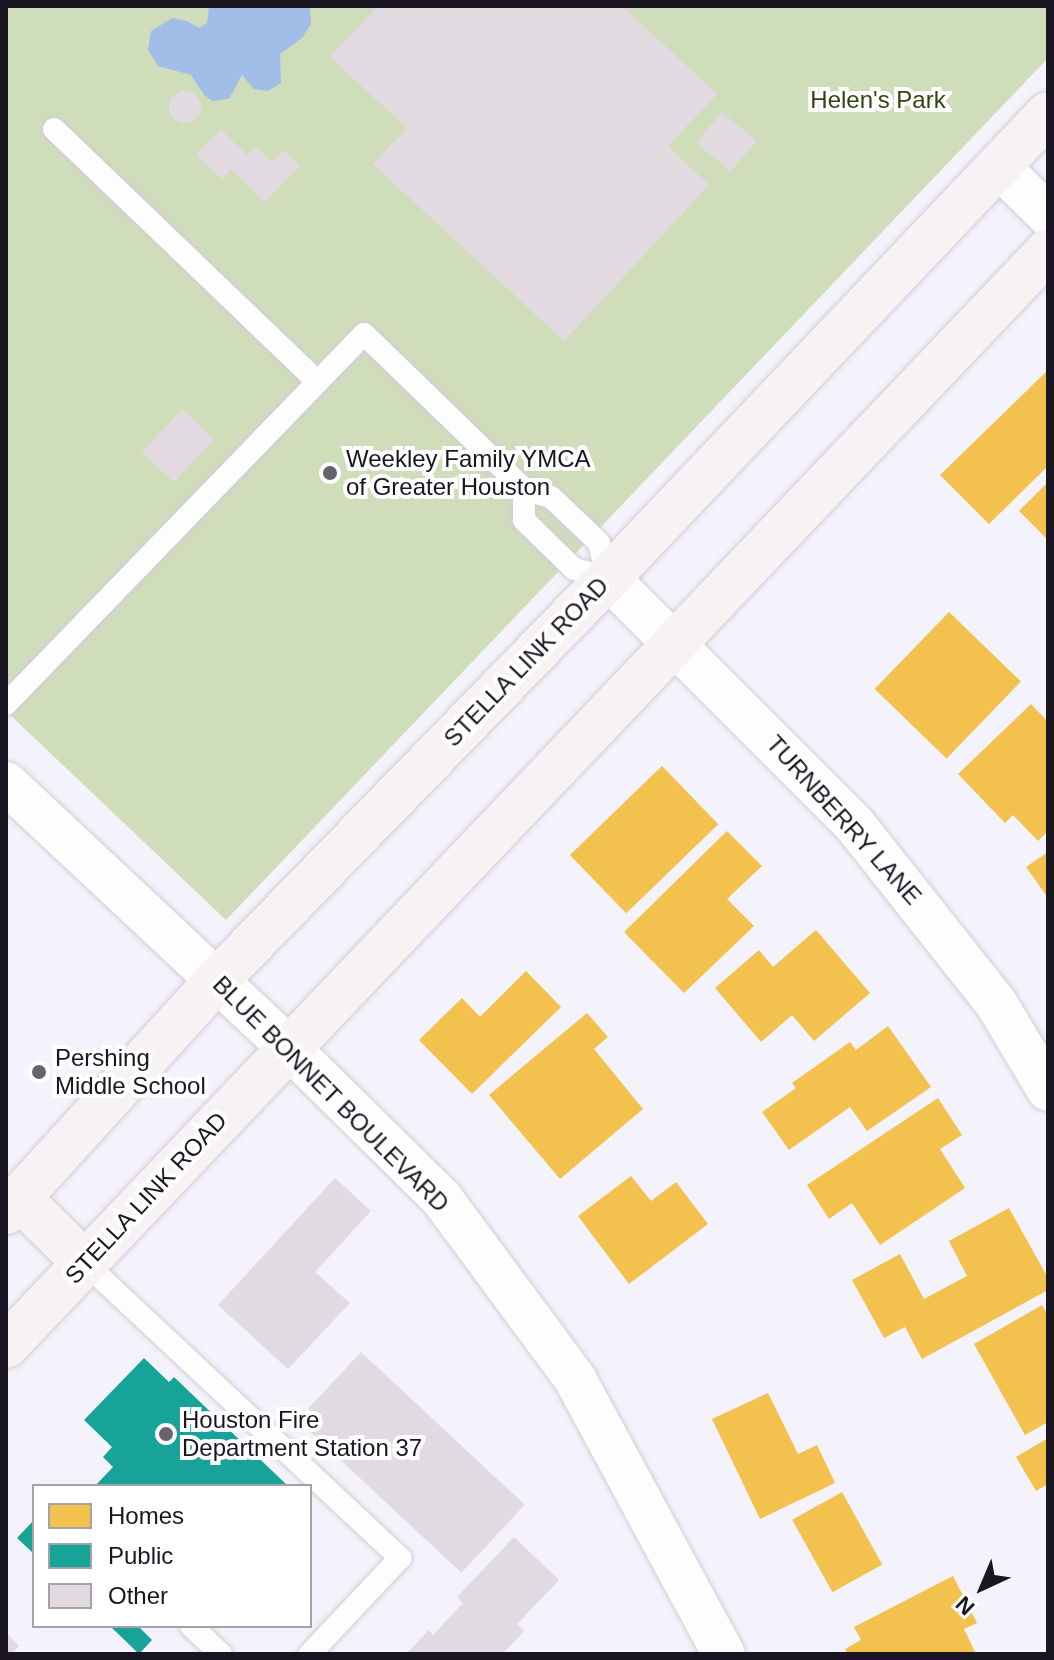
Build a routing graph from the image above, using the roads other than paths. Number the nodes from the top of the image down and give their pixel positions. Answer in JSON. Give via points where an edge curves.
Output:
{"nodes":[{"id":1,"x":1048,"y":114,"type":"edge"},
{"id":2,"x":54,"y":129,"type":"dead end"},
{"id":3,"x":998,"y":166,"type":"junction"},
{"id":4,"x":1048,"y":215,"type":"edge"},
{"id":5,"x":1048,"y":251,"type":"edge"},
{"id":6,"x":317,"y":381,"type":"junction"},
{"id":7,"x":524,"y":489,"type":"junction"},
{"id":8,"x":608,"y":578,"type":"junction"},
{"id":9,"x":675,"y":643,"type":"junction"},
{"id":10,"x":6,"y":704,"type":"edge"},
{"id":11,"x":6,"y":783,"type":"edge"},
{"id":12,"x":217,"y":980,"type":"junction"},
{"id":13,"x":288,"y":1047,"type":"junction"},
{"id":14,"x":1048,"y":1090,"type":"edge"},
{"id":15,"x":12,"y":1205,"type":"edge"},
{"id":16,"x":85,"y":1263,"type":"junction"},
{"id":17,"x":6,"y":1346,"type":"edge"},
{"id":18,"x":193,"y":1628,"type":"edge"},
{"id":19,"x":221,"y":1654,"type":"edge"},
{"id":20,"x":310,"y":1654,"type":"edge"},
{"id":21,"x":724,"y":1654,"type":"edge"}],
"edges":[{"from":1,"to":3,"type":"main road","name":"STELLA LINK ROAD"},
{"from":2,"to":6,"type":"lane"},
{"from":3,"to":4,"type":"street"},
{"from":3,"to":8,"type":"main road","name":"STELLA LINK ROAD"},
{"from":5,"to":9,"type":"main road","name":"STELLA LINK ROAD"},
{"from":6,"to":7,"type":"lane","via":[[364,334]]},
{"from":6,"to":10,"type":"lane"},
{"from":7,"to":8,"type":"lane","via":[[551,497],[599,543]]},
{"from":7,"to":8,"type":"lane","via":[[524,520],[574,569]]},
{"from":8,"to":9,"type":"street","name":"TURNBERRY LANE"},
{"from":8,"to":12,"type":"main road","name":"STELLA LINK ROAD"},
{"from":9,"to":13,"type":"main road","name":"STELLA LINK ROAD"},
{"from":9,"to":14,"type":"street","name":"TURNBERRY LANE","via":[[854,824],[996,1003]]},
{"from":11,"to":12,"type":"street","name":"BLUE BONNET BOULEVARD"},
{"from":12,"to":13,"type":"street","name":"BLUE BONNET BOULEVARD"},
{"from":12,"to":15,"type":"main road","name":"STELLA LINK ROAD"},
{"from":13,"to":16,"type":"main road","name":"STELLA LINK ROAD"},
{"from":13,"to":21,"type":"street","name":"BLUE BONNET BOULEVARD","via":[[442,1199],[575,1379]]},
{"from":15,"to":16,"type":"main road"},
{"from":16,"to":17,"type":"main road","name":"STELLA LINK ROAD"},
{"from":16,"to":20,"type":"lane","via":[[400,1558]]},
{"from":18,"to":19,"type":"lane"}]}
